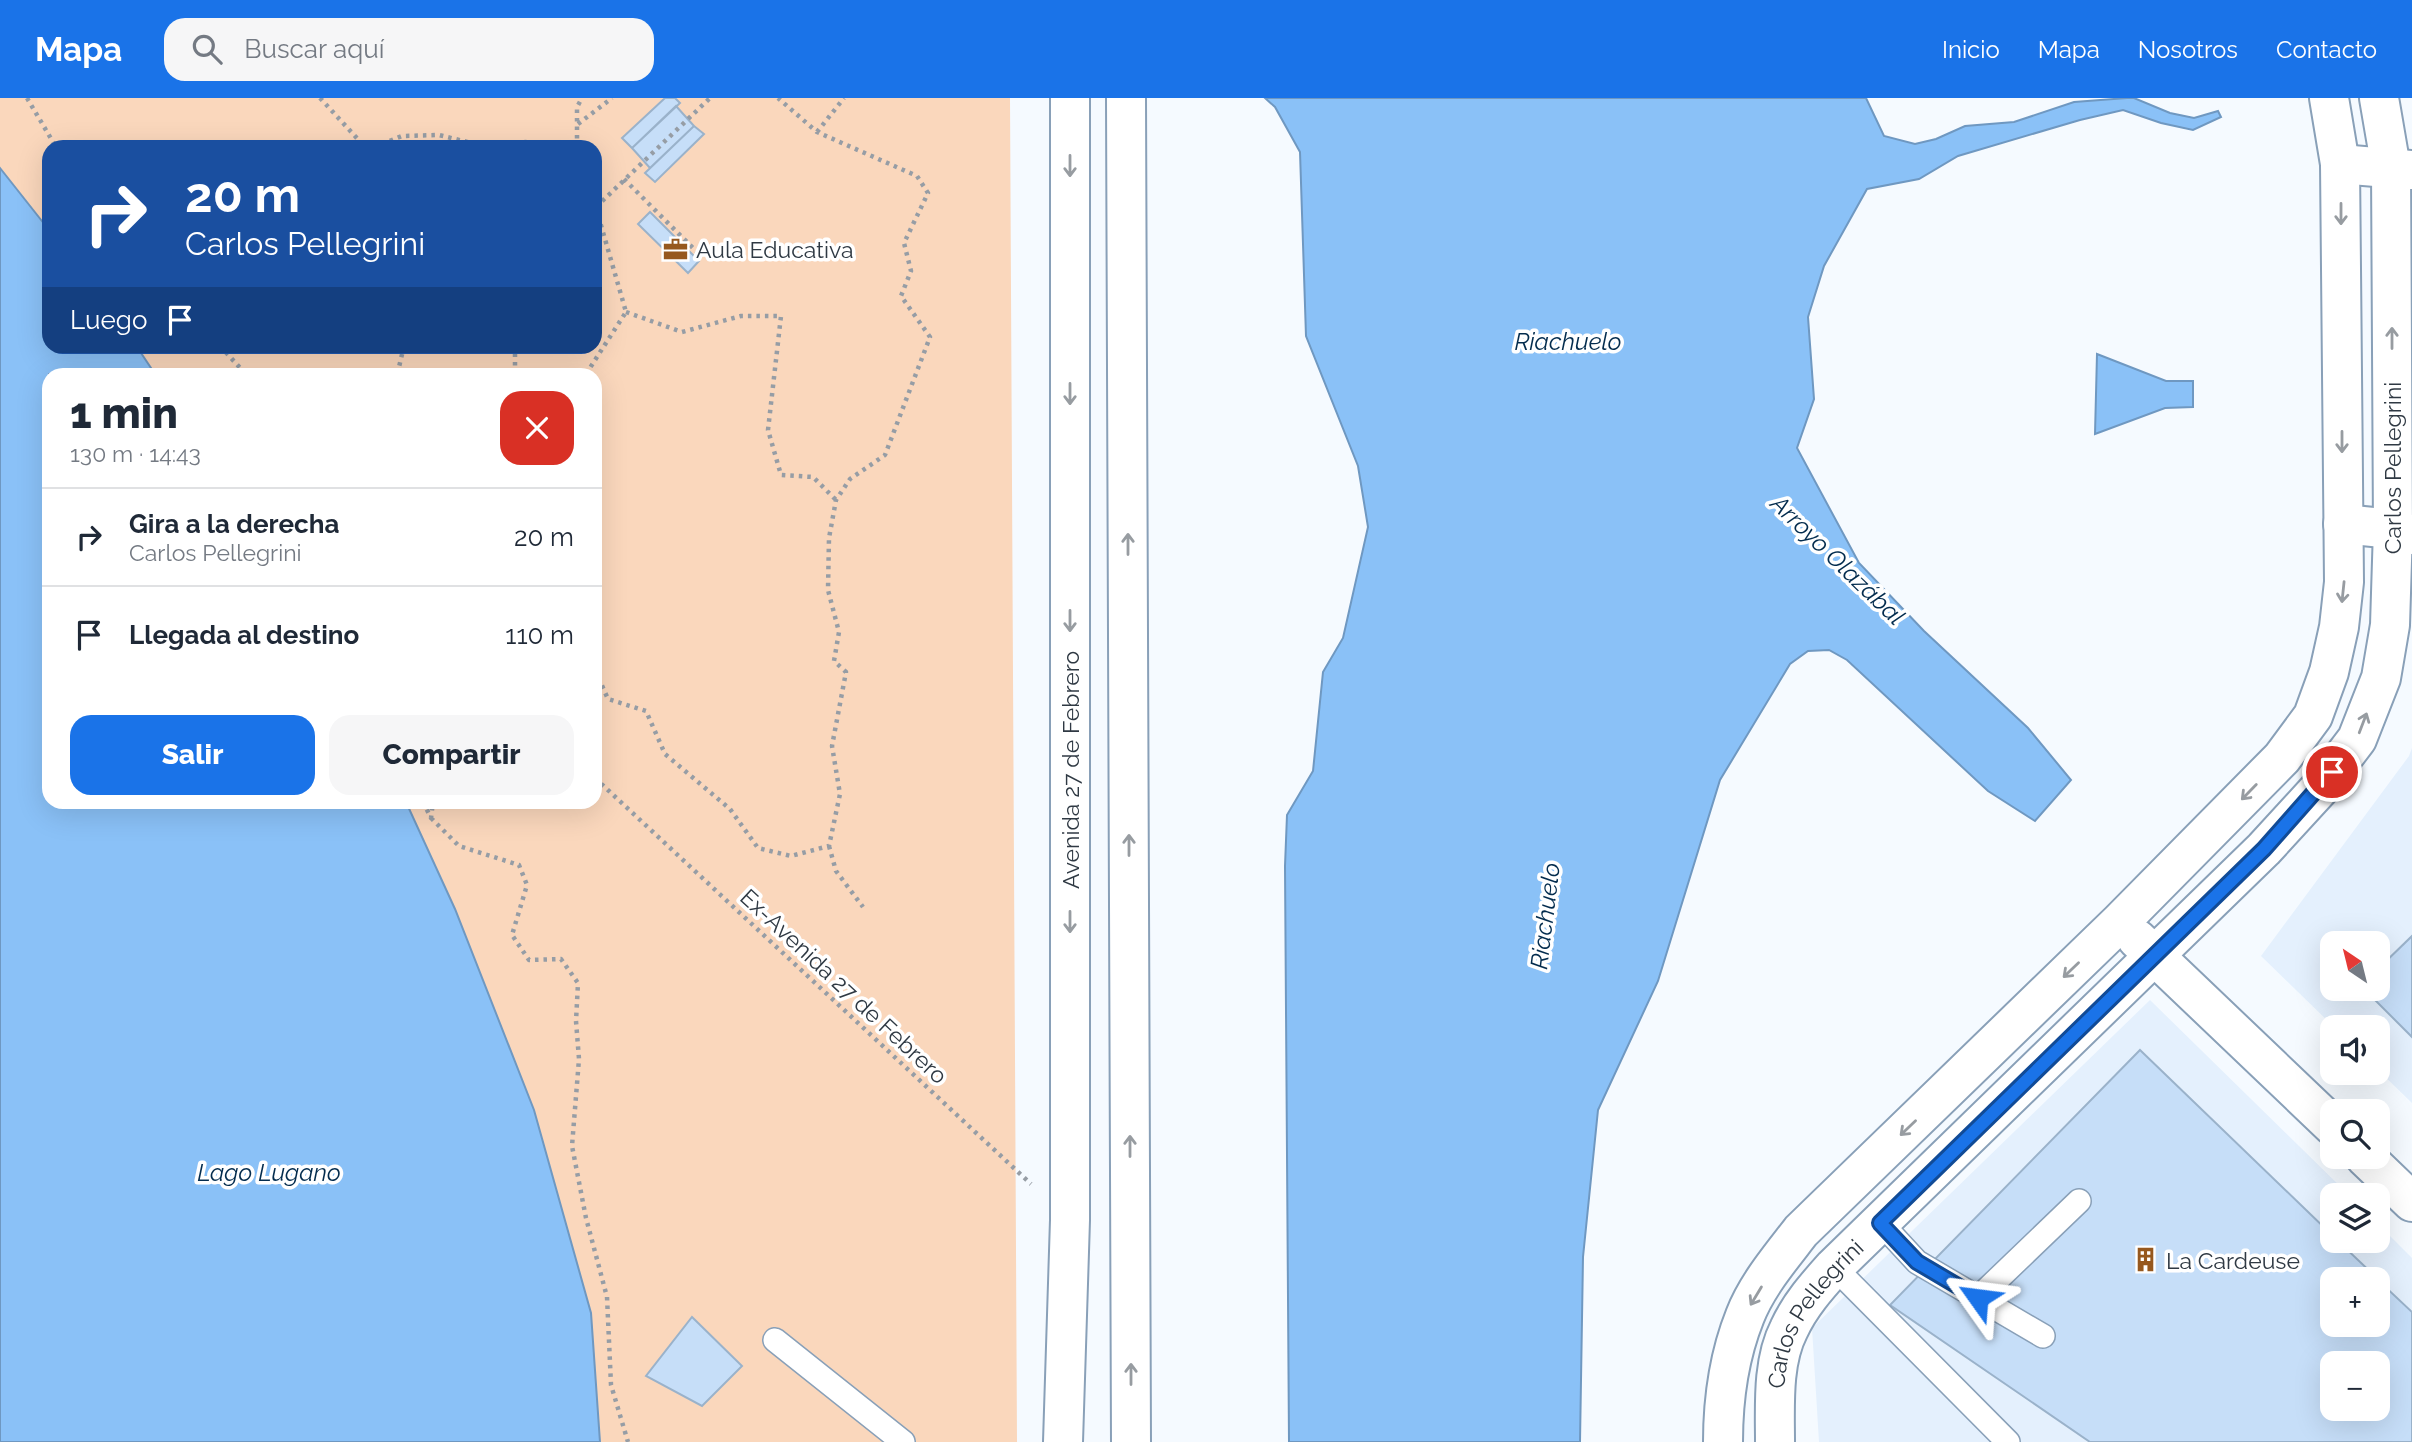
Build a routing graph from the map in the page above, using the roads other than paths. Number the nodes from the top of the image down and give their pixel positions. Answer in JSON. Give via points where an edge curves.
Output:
{"nodes":[{"id":1,"x":1070,"y":98,"type":"edge"},
{"id":2,"x":1126,"y":98,"type":"edge"},
{"id":3,"x":2329,"y":98,"type":"edge"},
{"id":4,"x":2379,"y":98,"type":"edge"},
{"id":5,"x":2340,"y":164,"type":"junction"},
{"id":6,"x":2402,"y":169,"type":"edge"},
{"id":7,"x":2343,"y":524,"type":"junction"},
{"id":8,"x":2402,"y":532,"type":"edge"},
{"id":9,"x":2120,"y":922,"type":"junction"},
{"id":10,"x":2156,"y":956,"type":"junction"},
{"id":11,"x":2320,"y":1114,"type":"edge"},
{"id":12,"x":2378,"y":1169,"type":"edge"},
{"id":13,"x":2079,"y":1201,"type":"dead end"},
{"id":14,"x":2412,"y":1202,"type":"edge"},
{"id":15,"x":1880,"y":1223,"type":"junction"},
{"id":16,"x":1834,"y":1267,"type":"junction"},
{"id":17,"x":1978,"y":1298,"type":"junction"},
{"id":18,"x":2043,"y":1336,"type":"dead end"},
{"id":19,"x":775,"y":1340,"type":"dead end"},
{"id":20,"x":903,"y":1442,"type":"edge"},
{"id":21,"x":1063,"y":1442,"type":"edge"},
{"id":22,"x":1131,"y":1442,"type":"edge"},
{"id":23,"x":1723,"y":1442,"type":"edge"},
{"id":24,"x":1775,"y":1442,"type":"edge"},
{"id":25,"x":2008,"y":1442,"type":"edge"}],
"edges":[{"from":1,"to":21,"type":"main road","name":"Avenida 27 de Febrero","one_way":true,"via":[[1070,1220]]},
{"from":22,"to":2,"type":"main road","one_way":true},
{"from":3,"to":5,"type":"main road"},
{"from":4,"to":6,"type":"main road","name":"Carlos Pellegrini"},
{"from":5,"to":6,"type":"main road"},
{"from":5,"to":7,"type":"main road","one_way":true},
{"from":8,"to":6,"type":"main road","name":"Carlos Pellegrini","one_way":true},
{"from":7,"to":8,"type":"main road"},
{"from":7,"to":9,"type":"main road","one_way":true,"via":[[2339,627],[2313,716],[2282,758]]},
{"from":10,"to":8,"type":"main road","name":"Carlos Pellegrini","one_way":true,"via":[[2264,849],[2357,739],[2381,678]]},
{"from":9,"to":10,"type":"main road"},
{"from":9,"to":23,"type":"main road","one_way":true,"via":[[1801,1231],[1772,1268],[1745,1314],[1730,1363]]},
{"from":10,"to":11,"type":"main road"},
{"from":10,"to":15,"type":"main road","name":"Carlos Pellegrini"},
{"from":12,"to":14,"type":"main road"},
{"from":13,"to":17,"type":"lane"},
{"from":15,"to":16,"type":"main road","name":"Carlos Pellegrini"},
{"from":15,"to":17,"type":"lane","via":[[1917,1262]]},
{"from":16,"to":24,"type":"main road","name":"Carlos Pellegrini","via":[[1787,1331],[1779,1362]]},
{"from":16,"to":25,"type":"lane"},
{"from":17,"to":18,"type":"lane"},
{"from":19,"to":20,"type":"lane"}]}
